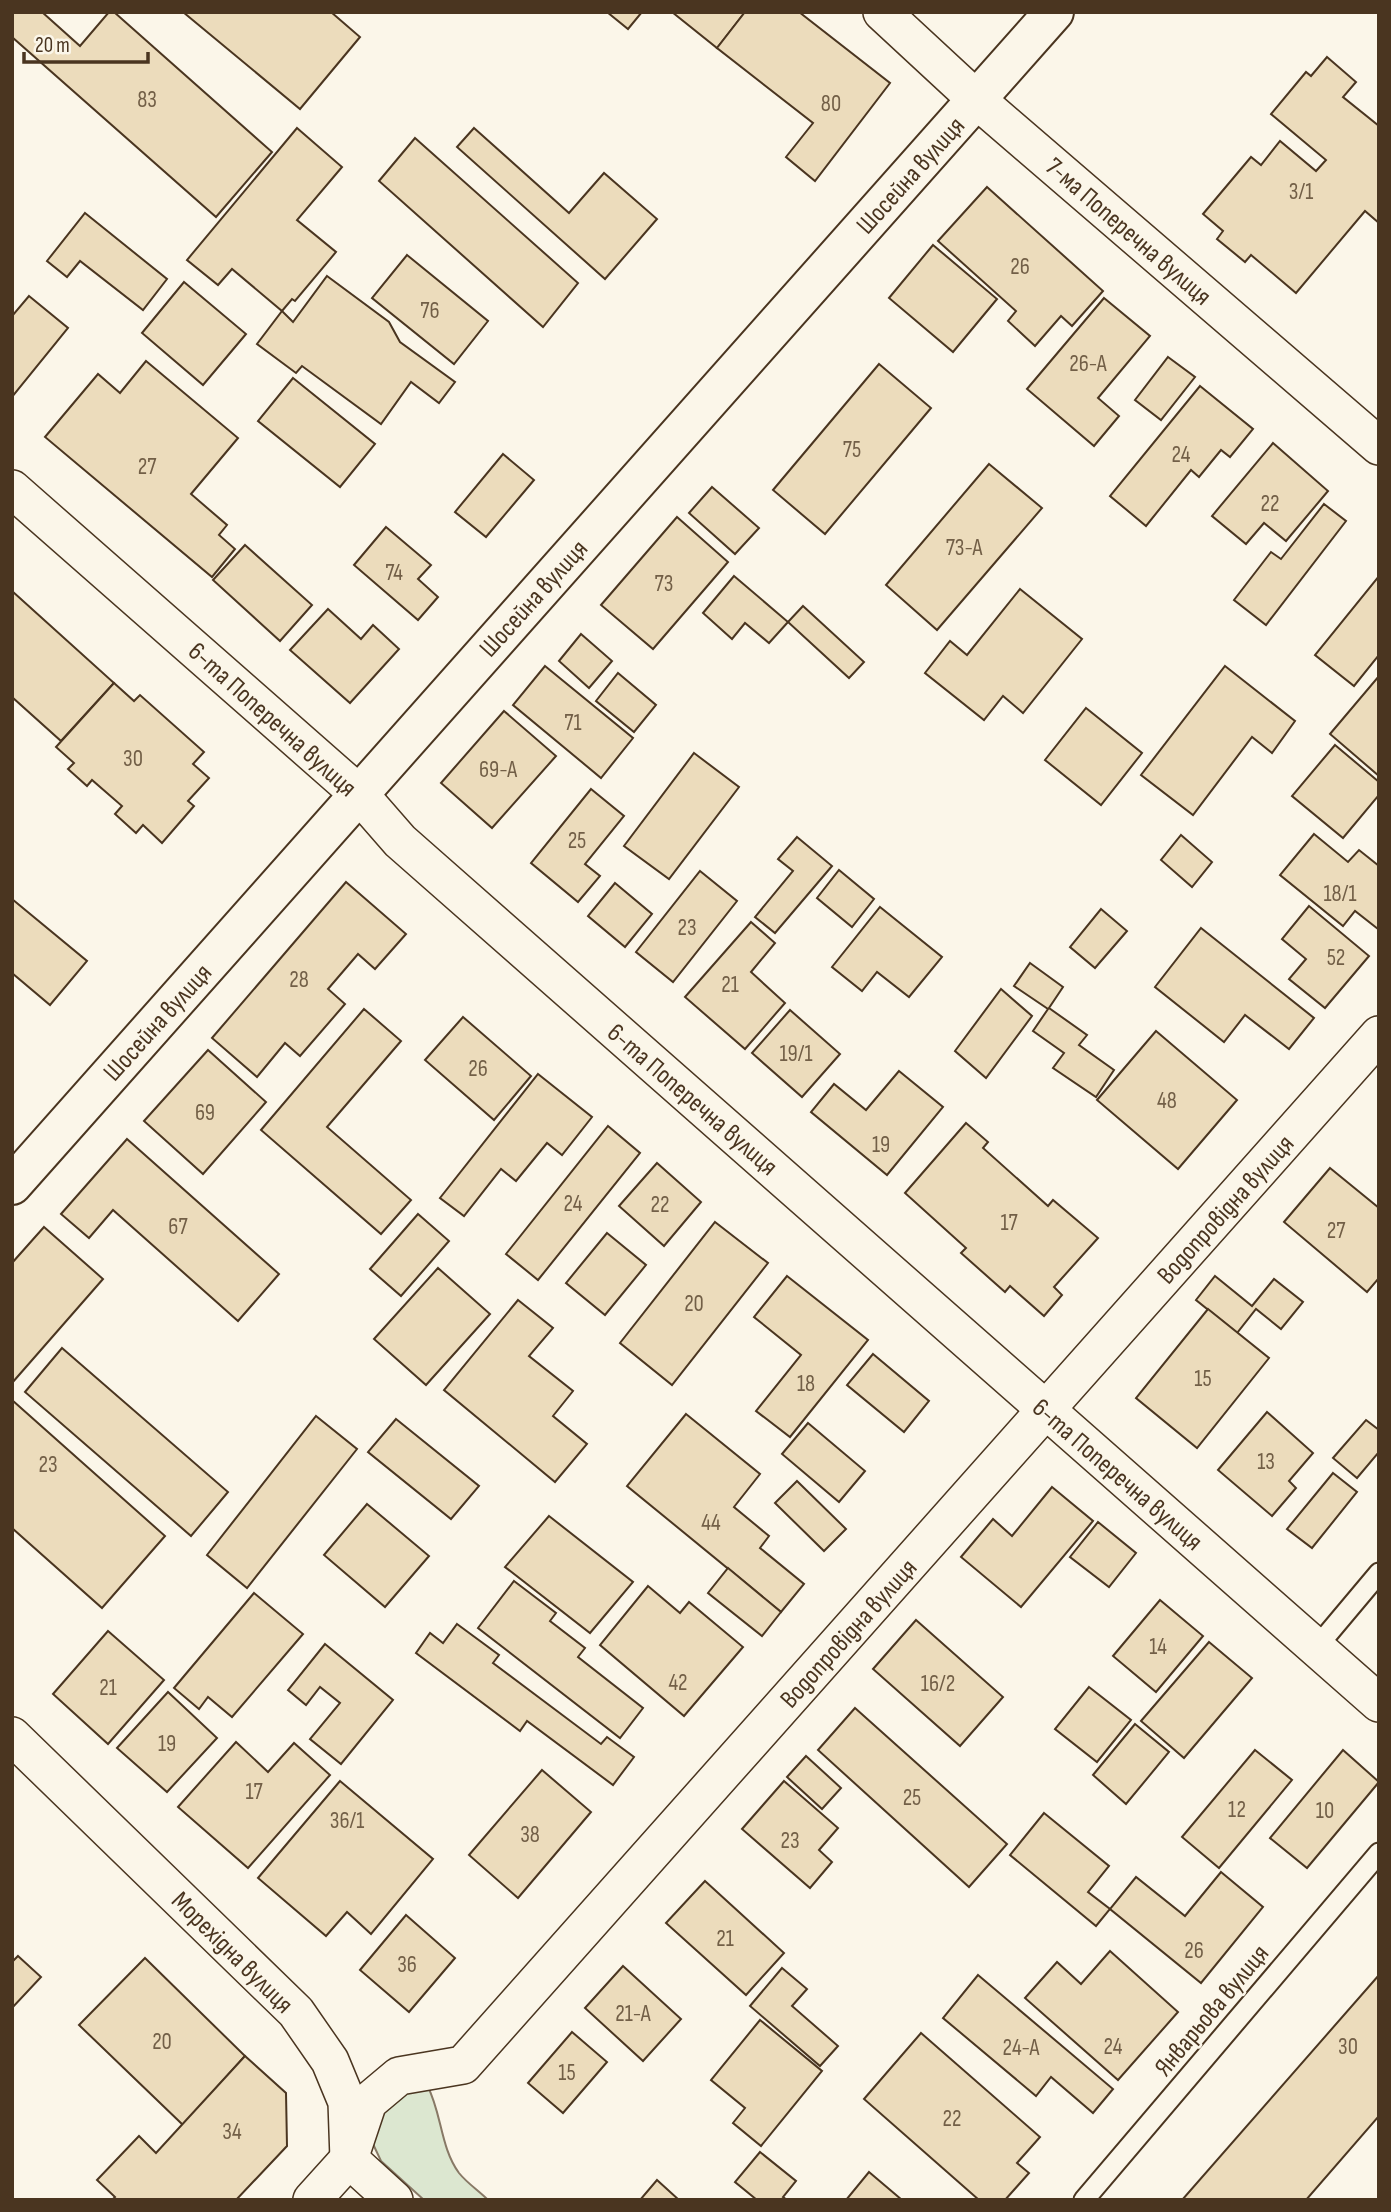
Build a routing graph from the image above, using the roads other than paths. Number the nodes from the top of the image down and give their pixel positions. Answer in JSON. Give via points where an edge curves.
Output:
{"nodes":[{"id":1,"x":882,"y":12,"type":"edge"},
{"id":2,"x":1054,"y":12,"type":"edge"},
{"id":3,"x":977,"y":100,"type":"junction"},
{"id":4,"x":1379,"y":446,"type":"edge"},
{"id":5,"x":12,"y":489,"type":"edge"},
{"id":6,"x":359,"y":794,"type":"junction"},
{"id":7,"x":1379,"y":1035,"type":"edge"},
{"id":8,"x":12,"y":1185,"type":"edge"},
{"id":9,"x":1046,"y":1410,"type":"junction"},
{"id":10,"x":1379,"y":1573,"type":"edge"},
{"id":11,"x":1316,"y":1648,"type":"junction"},
{"id":12,"x":1379,"y":1703,"type":"edge"},
{"id":13,"x":12,"y":1736,"type":"edge"},
{"id":14,"x":1379,"y":1853,"type":"edge"},
{"id":15,"x":349,"y":2158,"type":"junction"},
{"id":16,"x":312,"y":2200,"type":"edge"},
{"id":17,"x":394,"y":2200,"type":"edge"},
{"id":18,"x":1084,"y":2200,"type":"edge"}],
"edges":[{"from":1,"to":3,"type":"street","name":"7-ма Поперечна вулиця"},
{"from":2,"to":3,"type":"street","name":"Шосейна вулиця"},
{"from":3,"to":4,"type":"street","name":"7-ма Поперечна вулиця"},
{"from":3,"to":6,"type":"street","name":"Шосейна вулиця"},
{"from":5,"to":6,"type":"street","name":"6-та Поперечна вулиця"},
{"from":6,"to":8,"type":"street","name":"Шосейна вулиця"},
{"from":6,"to":9,"type":"street","name":"6-та Поперечна вулиця","via":[[400,841]]},
{"from":7,"to":9,"type":"street","name":"Водопровідна вулиця"},
{"from":9,"to":11,"type":"street","name":"6-та Поперечна вулиця"},
{"from":9,"to":15,"type":"street","name":"Водопровідна вулиця","via":[[463,2065],[399,2076],[368,2102]]},
{"from":10,"to":11,"type":"lane"},
{"from":11,"to":12,"type":"street","name":"6-та Поперечна вулиця"},
{"from":13,"to":15,"type":"street","name":"Морехідна вулиця","via":[[296,2012],[330,2060],[347,2102]]},
{"from":14,"to":18,"type":"lane","name":"Январьова вулиця"},
{"from":15,"to":16,"type":"street","name":"Водопровідна вулиця"},
{"from":15,"to":17,"type":"street"}]}
